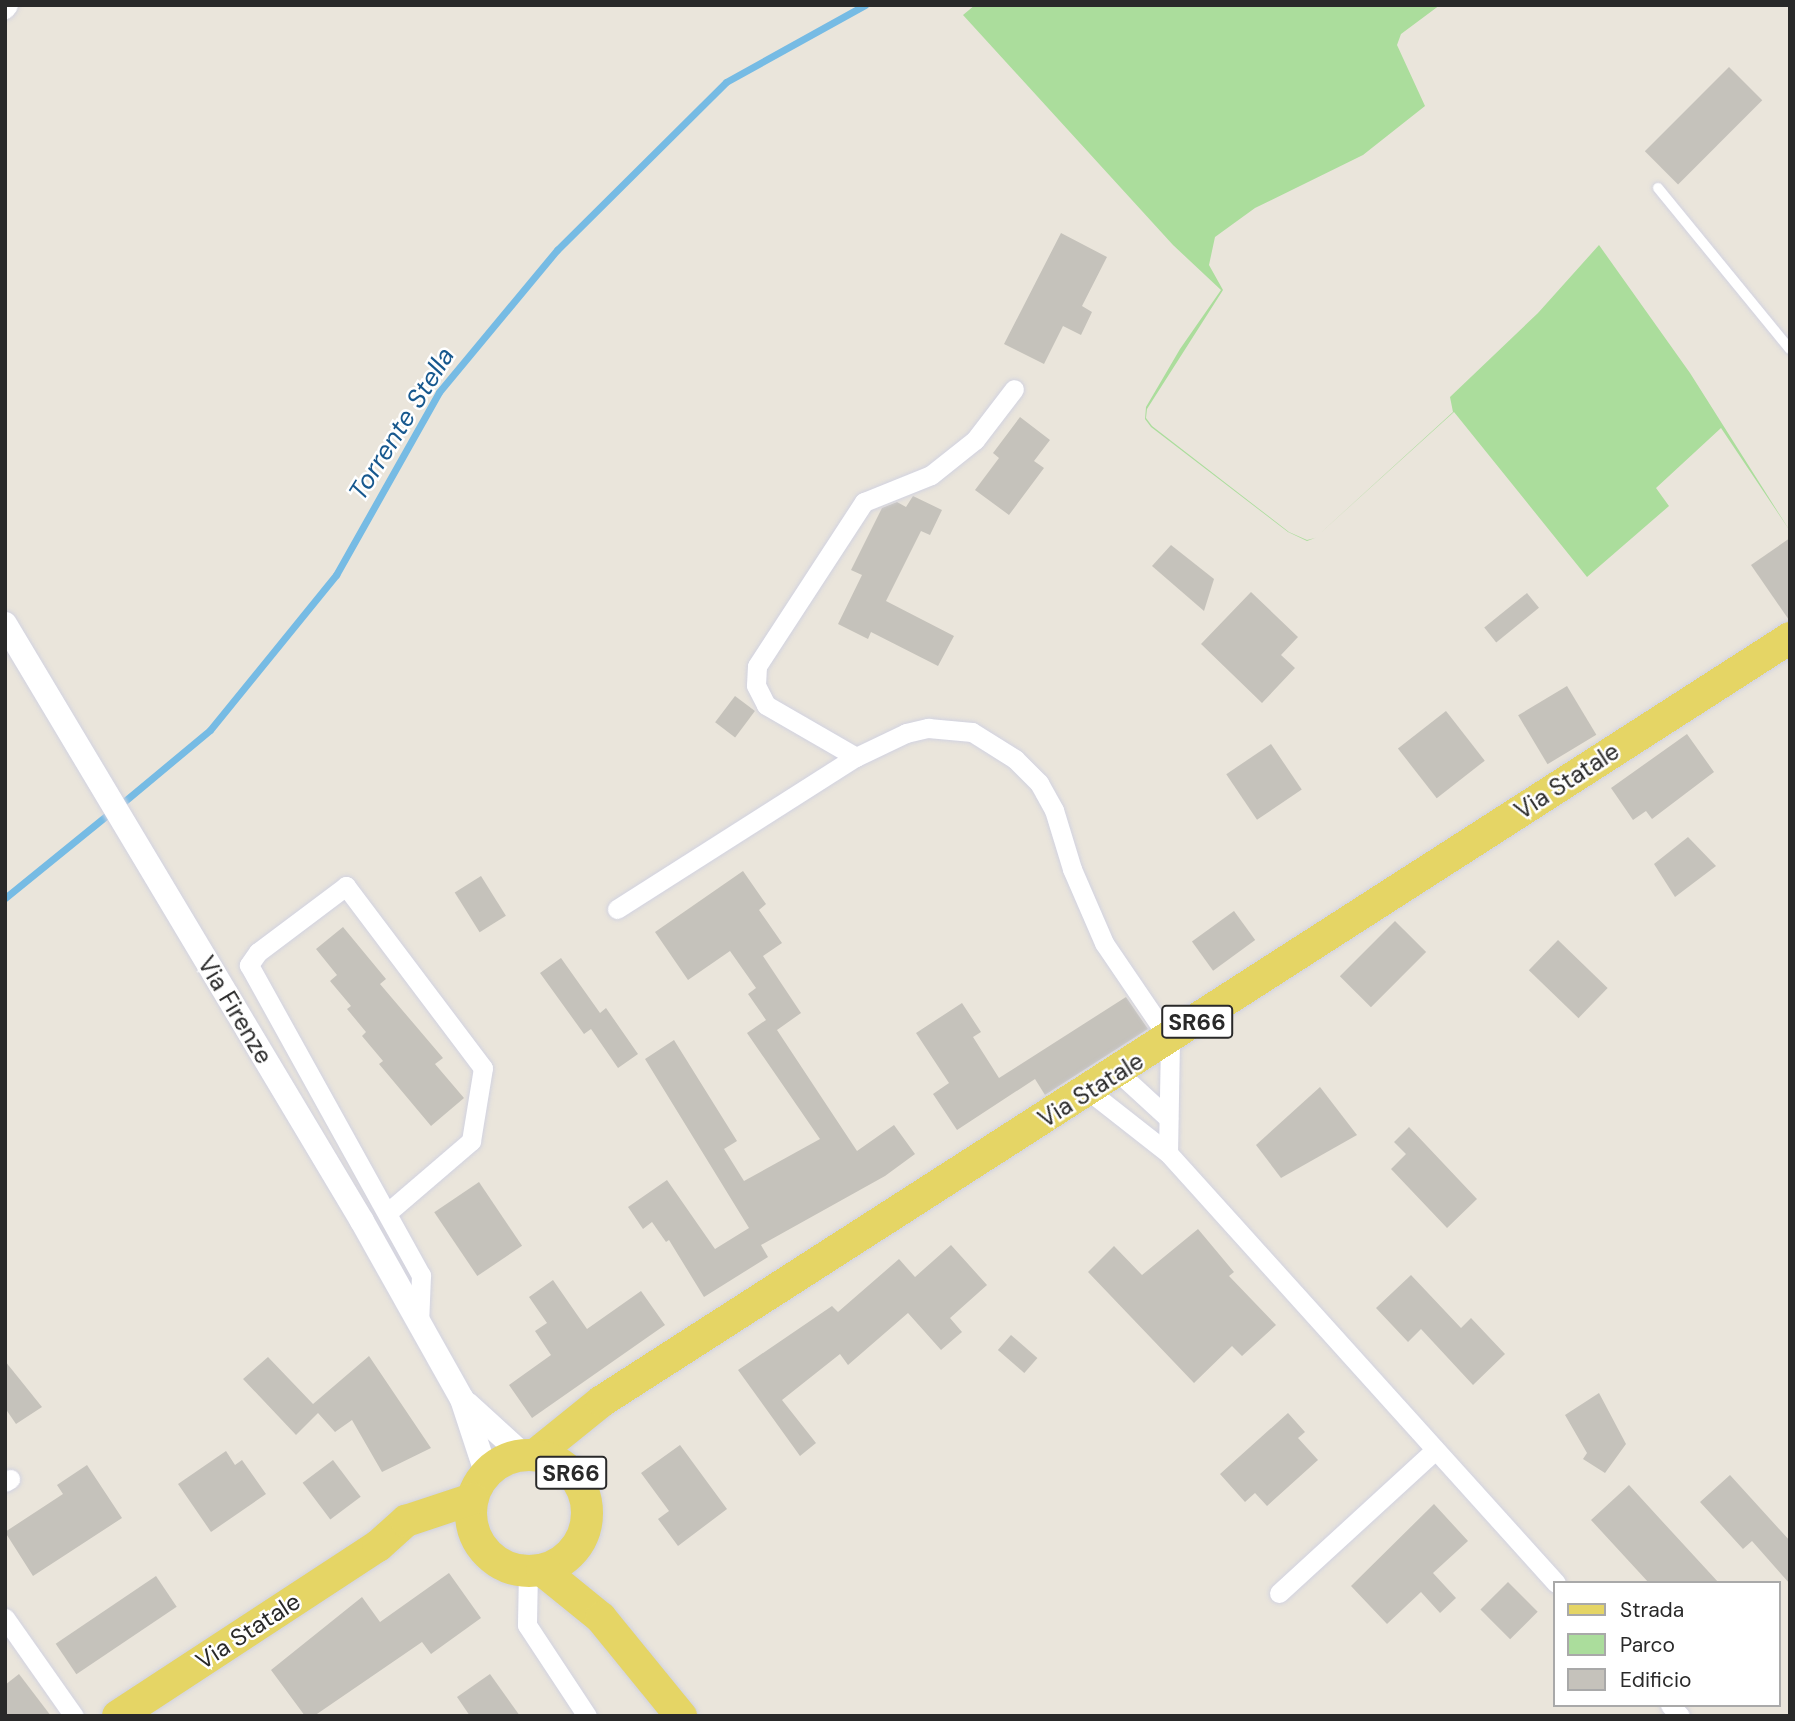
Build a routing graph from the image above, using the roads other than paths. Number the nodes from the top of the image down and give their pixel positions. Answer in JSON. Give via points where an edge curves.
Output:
{"nodes":[{"id":1,"x":1658,"y":188,"type":"dead end"},
{"id":2,"x":1790,"y":349,"type":"edge"},
{"id":3,"x":1014,"y":389,"type":"dead end"},
{"id":4,"x":5,"y":624,"type":"edge"},
{"id":5,"x":1790,"y":638,"type":"edge"},
{"id":6,"x":856,"y":757,"type":"junction"},
{"id":7,"x":617,"y":909,"type":"dead end"},
{"id":8,"x":1170,"y":1040,"type":"junction"},
{"id":9,"x":1119,"y":1073,"type":"junction"},
{"id":10,"x":1089,"y":1091,"type":"junction"},
{"id":11,"x":1168,"y":1118,"type":"junction"},
{"id":12,"x":1168,"y":1153,"type":"junction"},
{"id":13,"x":387,"y":1213,"type":"junction"},
{"id":14,"x":419,"y":1324,"type":"junction"},
{"id":15,"x":462,"y":1399,"type":"junction"},
{"id":16,"x":602,"y":1401,"type":"junction"},
{"id":17,"x":1434,"y":1451,"type":"junction"},
{"id":18,"x":529,"y":1455,"type":"junction"},
{"id":19,"x":579,"y":1484,"type":"junction"},
{"id":20,"x":479,"y":1485,"type":"junction"},
{"id":21,"x":474,"y":1532,"type":"junction"},
{"id":22,"x":577,"y":1545,"type":"junction"},
{"id":23,"x":377,"y":1546,"type":"junction"},
{"id":24,"x":535,"y":1570,"type":"junction"},
{"id":25,"x":1554,"y":1581,"type":"edge"},
{"id":26,"x":1279,"y":1592,"type":"dead end"},
{"id":27,"x":5,"y":1618,"type":"edge"},
{"id":28,"x":601,"y":1618,"type":"junction"},
{"id":29,"x":74,"y":1716,"type":"edge"},
{"id":30,"x":118,"y":1716,"type":"edge"},
{"id":31,"x":587,"y":1716,"type":"edge"},
{"id":32,"x":681,"y":1716,"type":"edge"}],
"edges":[{"from":1,"to":2,"type":"lane"},
{"from":3,"to":6,"type":"street","via":[[975,440],[931,475],[864,502],[757,666],[756,685],[766,705]]},
{"from":4,"to":14,"type":"street","name":"Via Firenze"},
{"from":5,"to":8,"type":"main road","name":"Via Statale","number":"SR66"},
{"from":6,"to":7,"type":"street"},
{"from":6,"to":8,"type":"street","via":[[906,733],[950,727],[994,743],[1015,759],[1039,783],[1054,810],[1072,869],[1104,943]]},
{"from":8,"to":9,"type":"main road","name":"Via Statale","number":"SR66"},
{"from":8,"to":11,"type":"street"},
{"from":9,"to":10,"type":"main road","name":"Via Statale","number":"SR66"},
{"from":9,"to":11,"type":"street"},
{"from":10,"to":12,"type":"street"},
{"from":10,"to":16,"type":"main road","name":"Via Statale","number":"SR66"},
{"from":11,"to":12,"type":"street"},
{"from":12,"to":17,"type":"street"},
{"from":13,"to":13,"type":"street","via":[[249,965],[258,952],[346,886],[483,1069],[471,1141]]},
{"from":13,"to":14,"type":"street","via":[[421,1275]]},
{"from":14,"to":15,"type":"street","name":"Via Firenze"},
{"from":15,"to":18,"type":"street"},
{"from":15,"to":20,"type":"street"},
{"from":16,"to":18,"type":"main road","name":"Via Statale","number":"SR66"},
{"from":16,"to":19,"type":"main road","number":"SR66","via":[[585,1443]]},
{"from":17,"to":25,"type":"street"},
{"from":17,"to":26,"type":"street"},
{"from":18,"to":19,"type":"main road","number":"SR66","via":[[560,1464]]},
{"from":18,"to":20,"type":"main road","number":"SR66"},
{"from":19,"to":22,"type":"main road","number":"SR66","via":[[587,1514]]},
{"from":20,"to":21,"type":"main road"},
{"from":20,"to":23,"type":"main road","name":"Via Statale","number":"SR66","via":[[406,1521]]},
{"from":21,"to":23,"type":"main road","name":"Via Statale","number":"SR66","via":[[438,1531]]},
{"from":21,"to":24,"type":"main road","via":[[499,1563]]},
{"from":22,"to":24,"type":"main road","via":[[568,1556]]},
{"from":22,"to":28,"type":"main road"},
{"from":23,"to":30,"type":"main road","name":"Via Statale","number":"SR66"},
{"from":24,"to":28,"type":"main road"},
{"from":24,"to":31,"type":"street","via":[[527,1625]]},
{"from":27,"to":29,"type":"street"},
{"from":28,"to":32,"type":"main road"}]}
